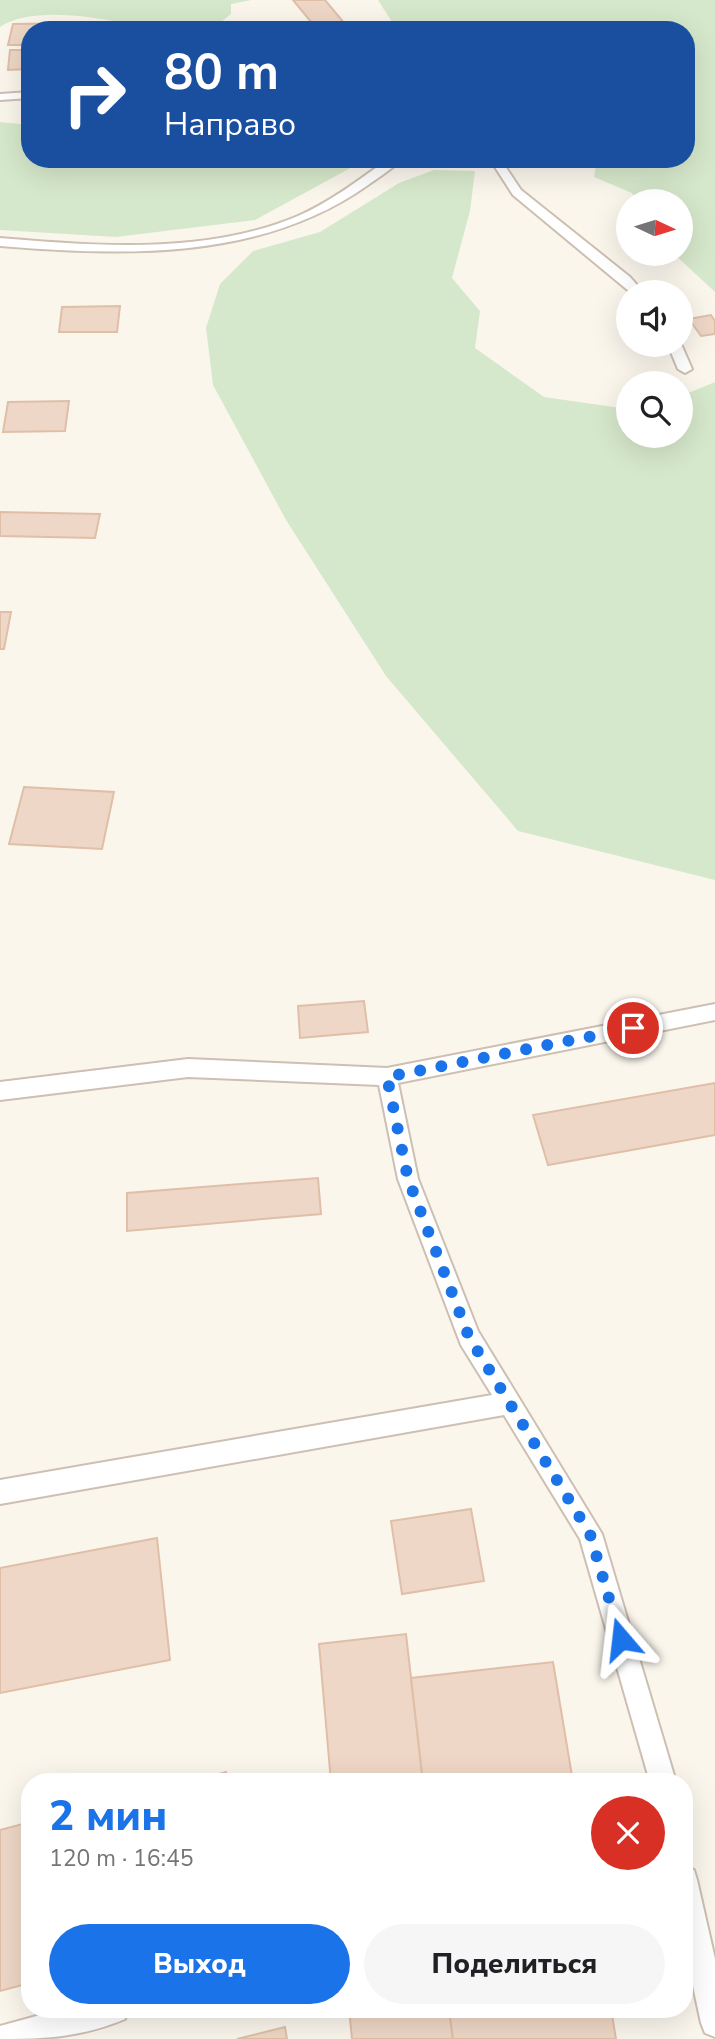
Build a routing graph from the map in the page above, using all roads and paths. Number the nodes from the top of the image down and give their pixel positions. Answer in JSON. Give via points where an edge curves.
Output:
{"nodes":[{"id":1,"x":21,"y":96,"type":"edge"},
{"id":2,"x":0,"y":97,"type":"edge"},
{"id":3,"x":383,"y":168,"type":"edge"},
{"id":4,"x":501,"y":168,"type":"edge"},
{"id":5,"x":0,"y":242,"type":"edge"},
{"id":6,"x":626,"y":280,"type":"edge"},
{"id":7,"x":680,"y":357,"type":"edge"},
{"id":8,"x":685,"y":369,"type":"dead end"},
{"id":9,"x":715,"y":1012,"type":"edge"},
{"id":10,"x":387,"y":1077,"type":"junction"},
{"id":11,"x":0,"y":1091,"type":"edge"},
{"id":12,"x":509,"y":1403,"type":"junction"},
{"id":13,"x":0,"y":1492,"type":"edge"},
{"id":14,"x":660,"y":1773,"type":"edge"},
{"id":15,"x":693,"y":1922,"type":"edge"},
{"id":16,"x":81,"y":2018,"type":"edge"},
{"id":17,"x":715,"y":2023,"type":"edge"},
{"id":18,"x":3,"y":2039,"type":"edge"}],
"edges":[{"from":1,"to":2,"type":"lane"},
{"from":3,"to":5,"type":"lane","via":[[325,207],[287,225],[205,244],[141,249]]},
{"from":4,"to":6,"type":"lane","via":[[517,192]]},
{"from":7,"to":8,"type":"lane"},
{"from":9,"to":10,"type":"lane"},
{"from":10,"to":11,"type":"lane","via":[[188,1068]]},
{"from":10,"to":12,"type":"lane","via":[[408,1179],[469,1337]]},
{"from":12,"to":13,"type":"lane"},
{"from":12,"to":14,"type":"lane","via":[[590,1534]]},
{"from":15,"to":17,"type":"lane"},
{"from":16,"to":18,"type":"lane"}]}
